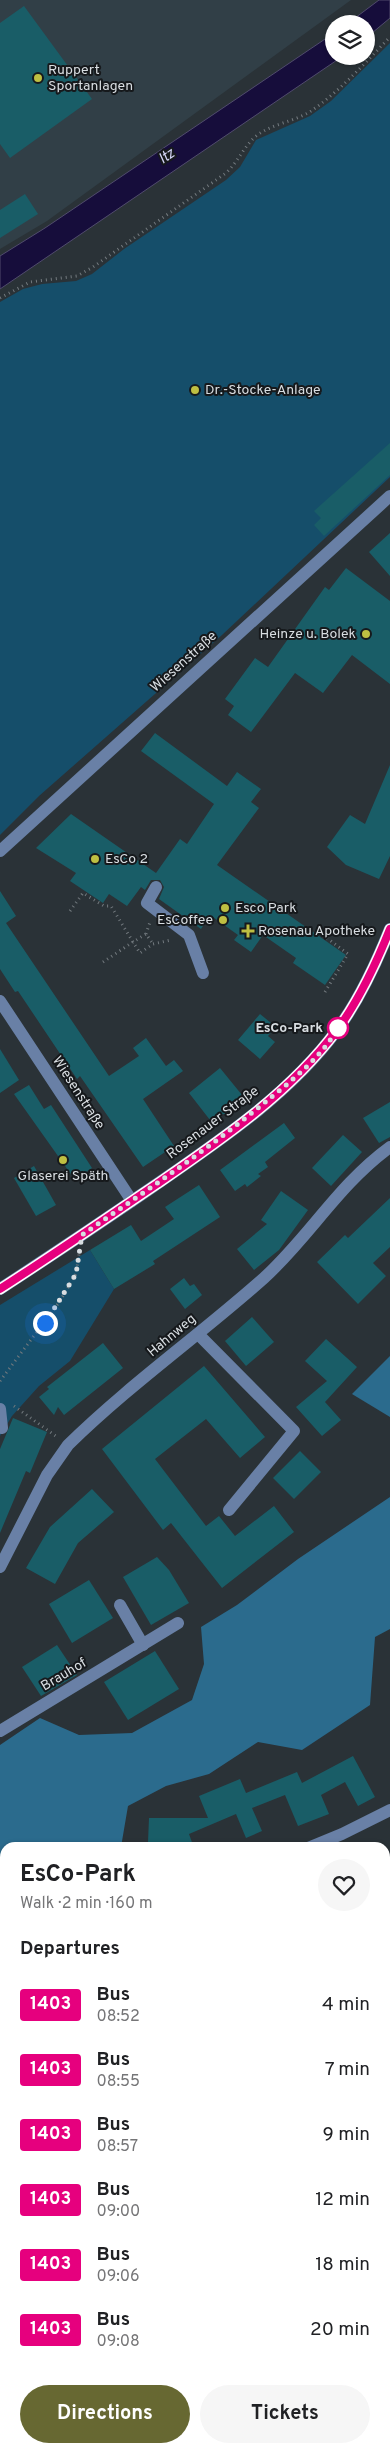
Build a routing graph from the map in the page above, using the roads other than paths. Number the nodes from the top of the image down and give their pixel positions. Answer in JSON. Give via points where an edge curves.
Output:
{"nodes":[{"id":1,"x":390,"y":496,"type":"edge"},
{"id":2,"x":0,"y":851,"type":"edge"},
{"id":3,"x":156,"y":887,"type":"dead end"},
{"id":4,"x":390,"y":929,"type":"edge"},
{"id":5,"x":203,"y":973,"type":"dead end"},
{"id":6,"x":0,"y":1001,"type":"edge"},
{"id":7,"x":390,"y":1147,"type":"edge"},
{"id":8,"x":132,"y":1201,"type":"junction"},
{"id":9,"x":0,"y":1289,"type":"edge"},
{"id":10,"x":198,"y":1334,"type":"junction"},
{"id":11,"x":4,"y":1405,"type":"edge"},
{"id":12,"x":2,"y":1428,"type":"dead end"},
{"id":13,"x":228,"y":1510,"type":"dead end"},
{"id":14,"x":0,"y":1567,"type":"edge"},
{"id":15,"x":120,"y":1605,"type":"dead end"},
{"id":16,"x":178,"y":1624,"type":"dead end"},
{"id":17,"x":142,"y":1645,"type":"junction"},
{"id":18,"x":0,"y":1731,"type":"edge"},
{"id":19,"x":390,"y":1810,"type":"edge"},
{"id":20,"x":323,"y":1842,"type":"edge"}],
"edges":[{"from":1,"to":2,"type":"street","name":"Wiesenstraße"},
{"from":3,"to":5,"type":"street","via":[[147,903],[189,935]]},
{"from":4,"to":8,"type":"street","name":"Rosenauer Straße","via":[[353,1005],[312,1061],[212,1146]]},
{"from":6,"to":8,"type":"street","name":"Wiesenstraße"},
{"from":7,"to":10,"type":"street","name":"Hahnweg","via":[[336,1195],[302,1240]]},
{"from":8,"to":9,"type":"street","name":"Rosenauer Straße"},
{"from":10,"to":13,"type":"street","via":[[294,1431]]},
{"from":10,"to":14,"type":"street","name":"Hahnweg","via":[[68,1445],[46,1476]]},
{"from":11,"to":12,"type":"street"},
{"from":15,"to":17,"type":"street"},
{"from":16,"to":17,"type":"street","name":"Brauhof"},
{"from":17,"to":18,"type":"street","name":"Brauhof"},
{"from":19,"to":20,"type":"street"}]}
